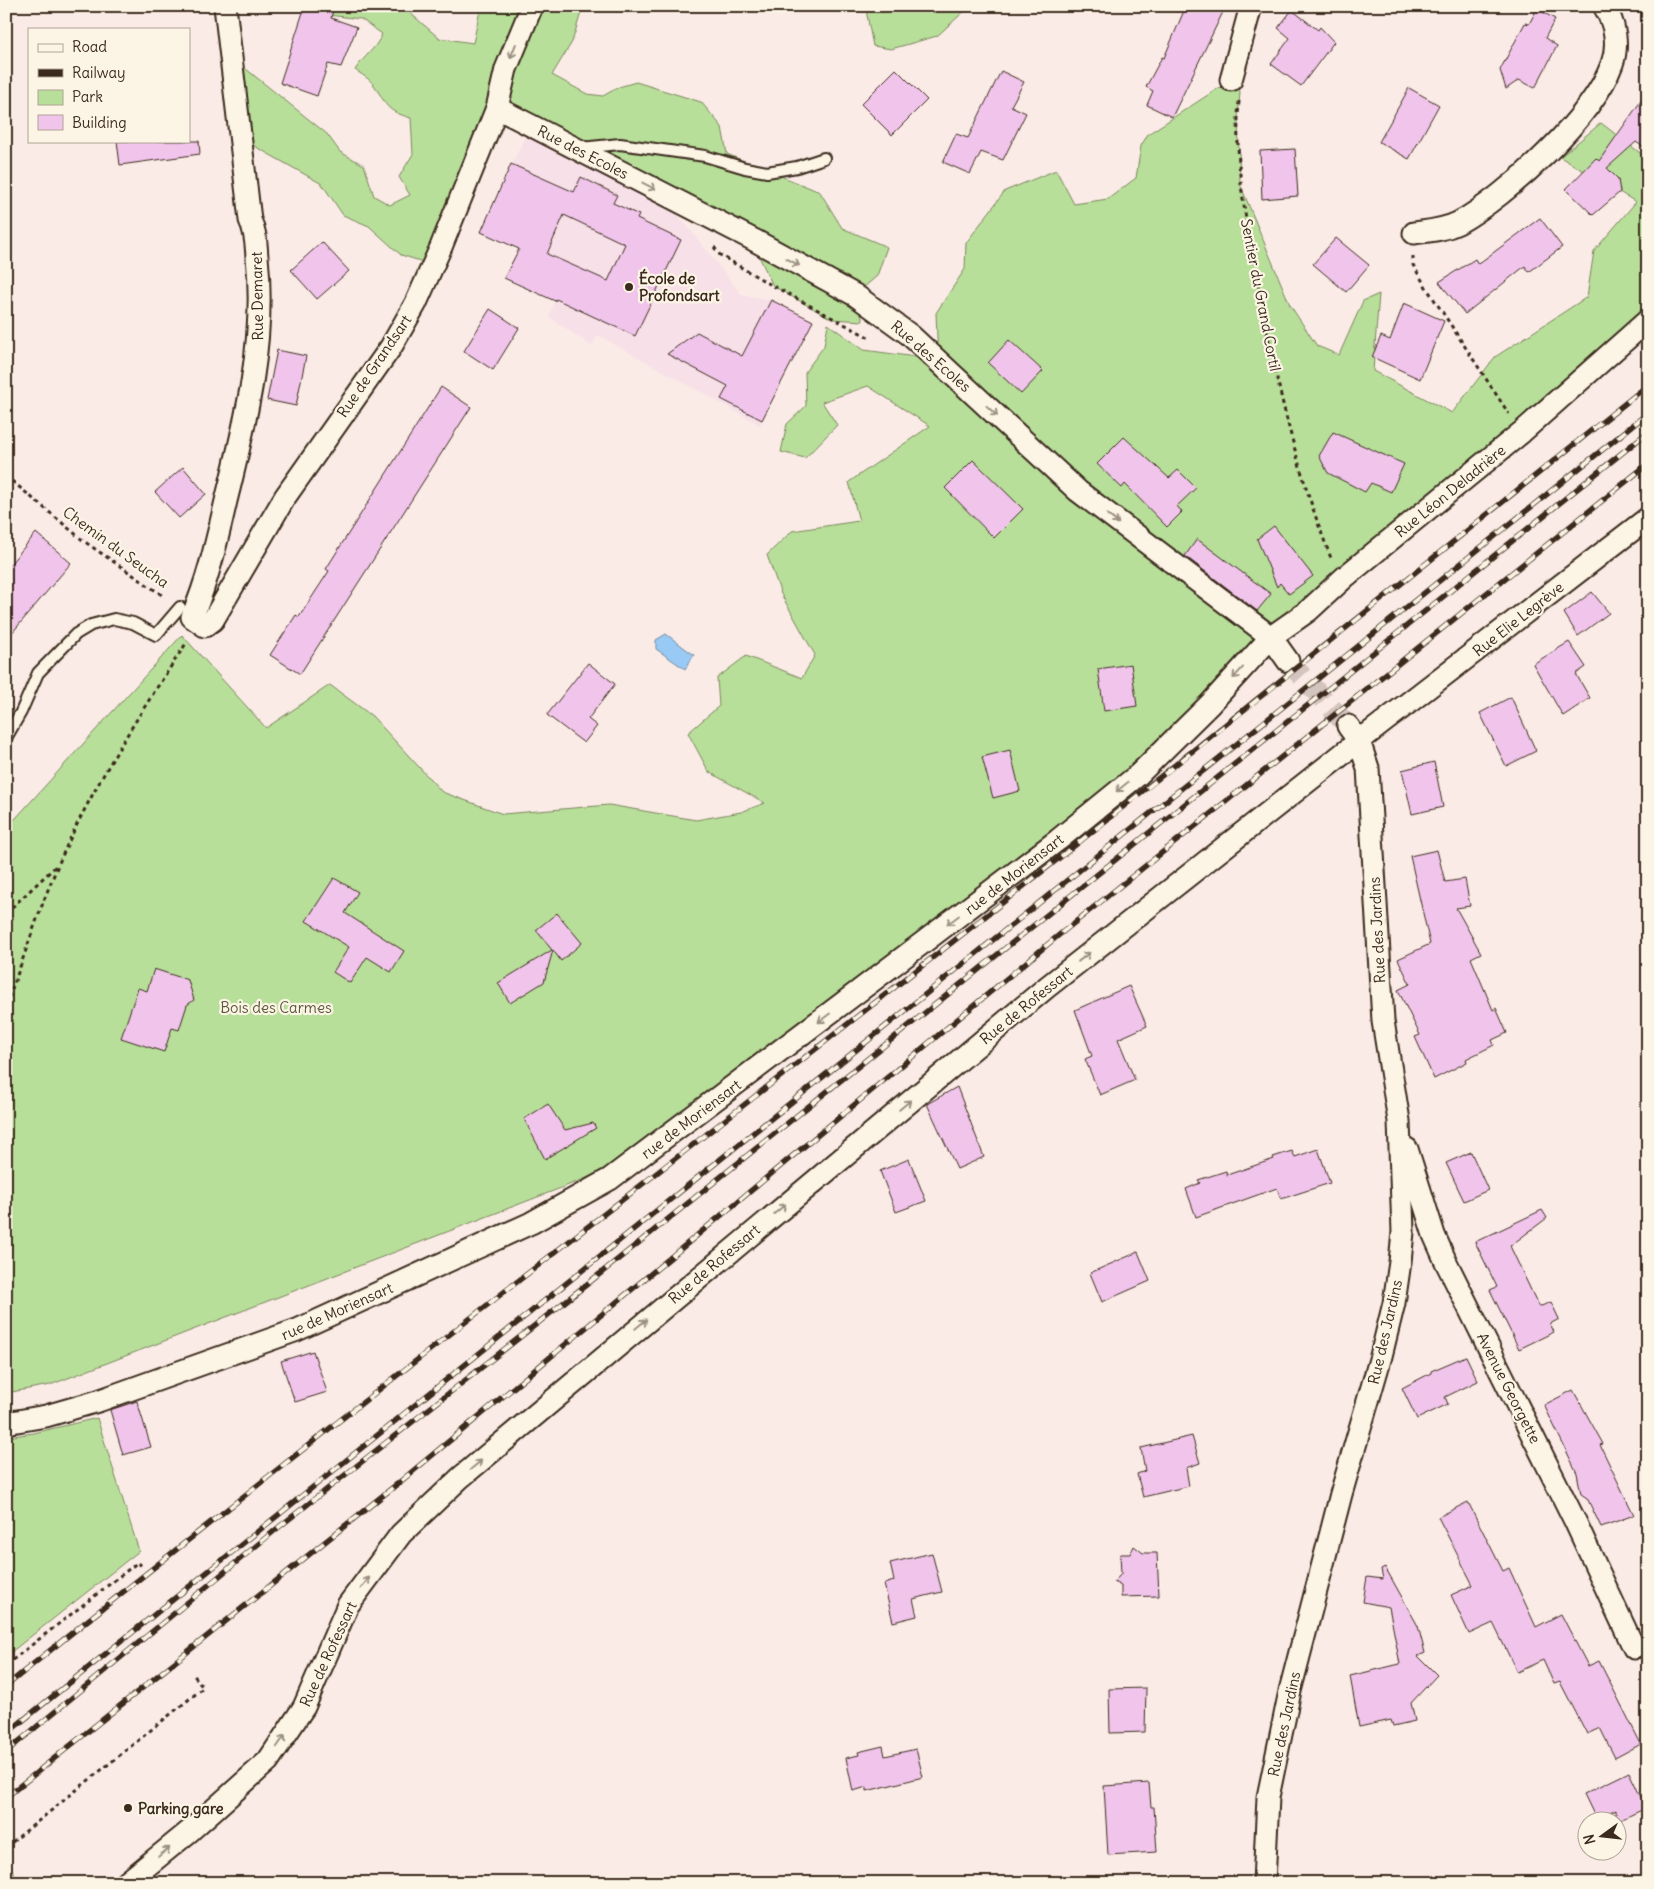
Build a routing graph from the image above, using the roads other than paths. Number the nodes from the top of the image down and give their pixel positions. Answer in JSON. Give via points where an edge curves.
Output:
{"nodes":[{"id":1,"x":225,"y":6,"type":"edge"},
{"id":2,"x":532,"y":6,"type":"edge"},
{"id":3,"x":1251,"y":6,"type":"edge"},
{"id":4,"x":1604,"y":6,"type":"edge"},
{"id":5,"x":1230,"y":80,"type":"road end"},
{"id":6,"x":497,"y":108,"type":"junction"},
{"id":7,"x":578,"y":149,"type":"junction"},
{"id":8,"x":824,"y":158,"type":"dead end"},
{"id":9,"x":1414,"y":233,"type":"road end"},
{"id":10,"x":1648,"y":320,"type":"edge"},
{"id":11,"x":1648,"y":518,"type":"edge"},
{"id":12,"x":191,"y":614,"type":"junction"},
{"id":13,"x":1271,"y":637,"type":"junction"},
{"id":14,"x":1288,"y":661,"type":"tunnel mouth"},
{"id":15,"x":1388,"y":720,"type":"joint"},
{"id":16,"x":1353,"y":734,"type":"junction"},
{"id":17,"x":6,"y":738,"type":"edge"},
{"id":18,"x":1399,"y":1121,"type":"junction"},
{"id":19,"x":6,"y":1424,"type":"edge"},
{"id":20,"x":1634,"y":1648,"type":"dead end"},
{"id":21,"x":126,"y":1883,"type":"edge"},
{"id":22,"x":1264,"y":1883,"type":"edge"}],
"edges":[{"from":1,"to":12,"type":"street","name":"Rue Demaret","via":[[259,271],[260,327],[232,478],[204,586]]},
{"from":2,"to":6,"type":"street","name":"Rue de Grandsart","one_way":true,"via":[[506,69]]},
{"from":3,"to":5,"type":"street"},
{"from":4,"to":9,"type":"street","via":[[1616,38],[1613,63],[1599,91],[1578,119],[1496,198],[1457,223]]},
{"from":6,"to":7,"type":"street","name":"Rue des Ecoles"},
{"from":6,"to":12,"type":"street","name":"Rue de Grandsart","via":[[441,248],[399,332],[285,497],[213,620],[204,626]]},
{"from":7,"to":8,"type":"lane","via":[[620,144],[705,156],[767,172]]},
{"from":7,"to":13,"type":"street","name":"Rue des Ecoles","one_way":true,"via":[[855,295],[910,335],[1078,491]]},
{"from":10,"to":13,"type":"street","name":"Rue Léon Deladrière","via":[[1522,432],[1308,611]]},
{"from":11,"to":15,"type":"street","name":"Rue Elie Legrève"},
{"from":12,"to":17,"type":"lane","via":[[156,635],[114,619],[90,625],[76,634],[38,673]]},
{"from":13,"to":14,"type":"street"},
{"from":13,"to":19,"type":"street","name":"rue de Moriensart","one_way":true,"via":[[1210,704],[1138,775],[930,938],[610,1179],[531,1223],[297,1330],[98,1401]]},
{"from":15,"to":16,"type":"street","name":"Rue de Rofessart"},
{"from":16,"to":18,"type":"street","name":"Rue des Jardins","via":[[1368,768],[1383,1021]]},
{"from":21,"to":16,"type":"street","name":"Rue de Rofessart","one_way":true,"via":[[192,1830],[268,1761],[304,1707],[348,1605],[401,1534],[460,1478]]},
{"from":18,"to":20,"type":"street","name":"Avenue Georgette","via":[[1434,1235],[1446,1262],[1575,1521]]},
{"from":18,"to":22,"type":"street","name":"Rue des Jardins","via":[[1403,1232],[1394,1304],[1290,1690],[1268,1797]]}]}
